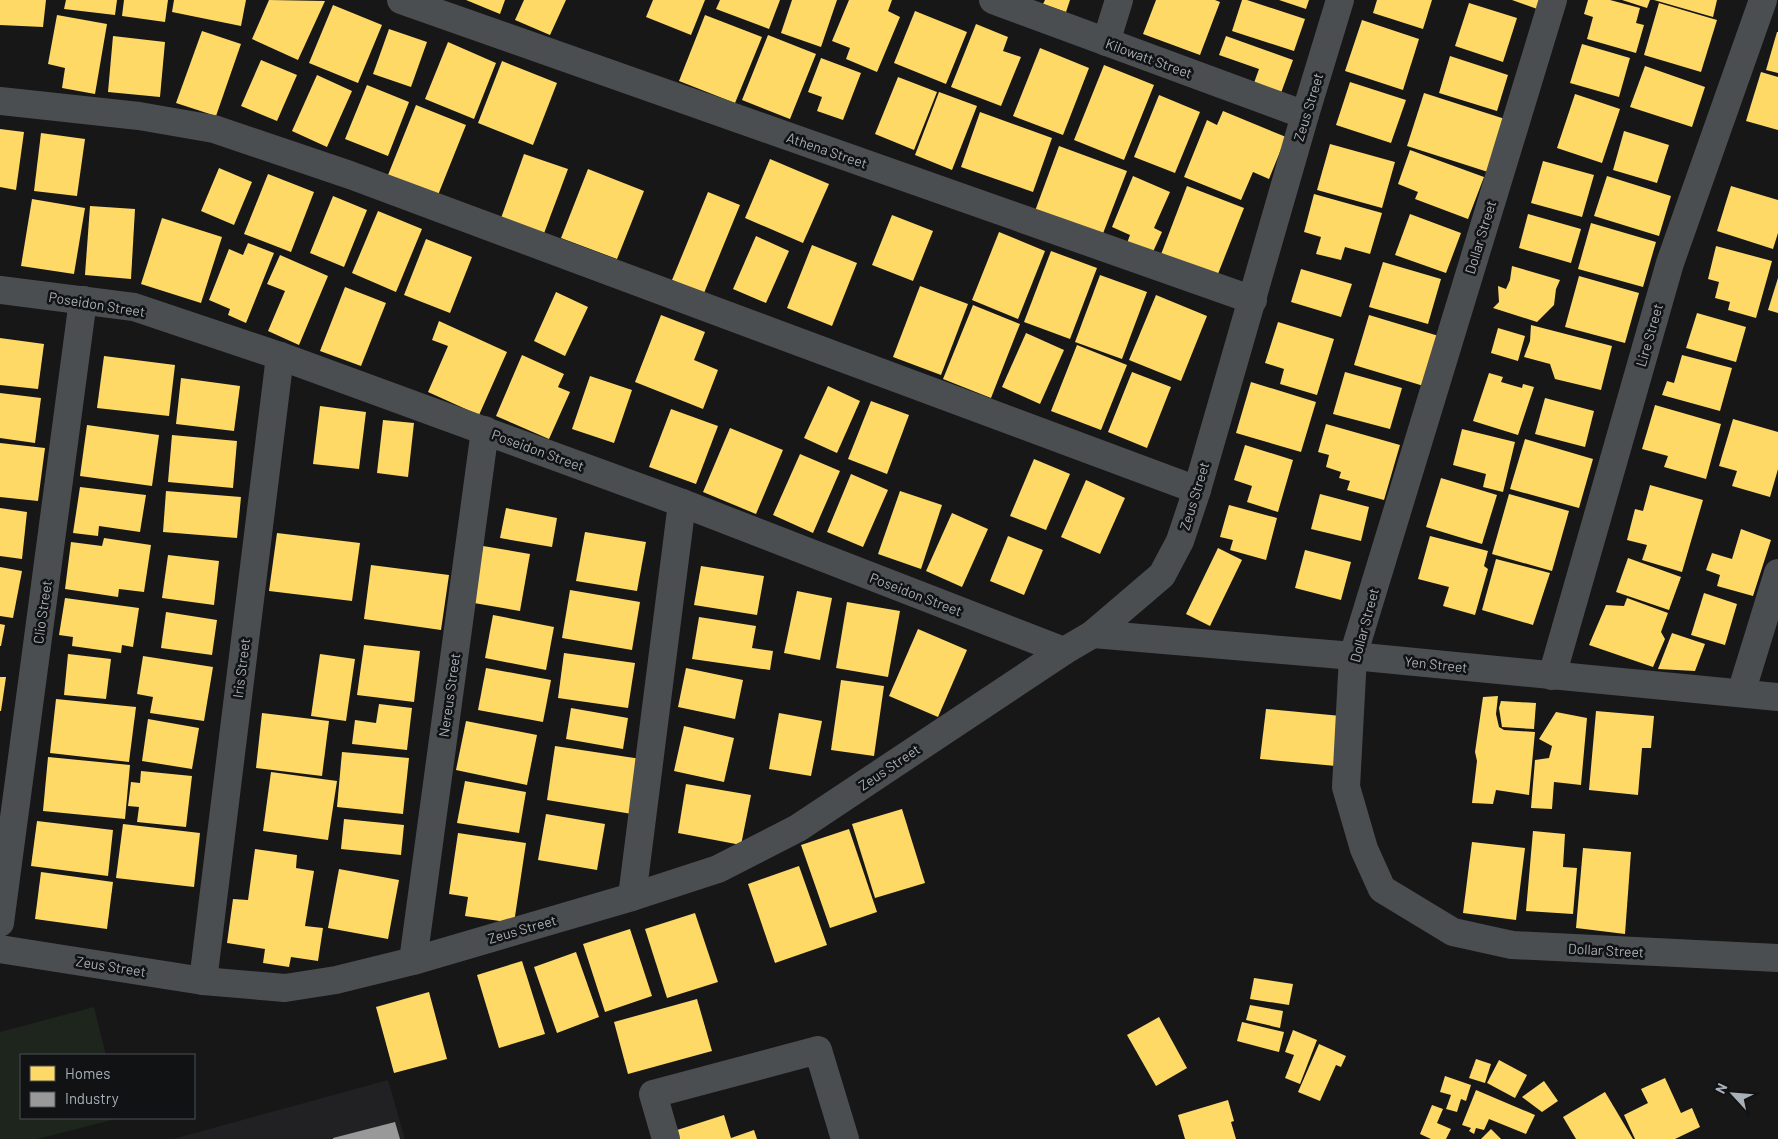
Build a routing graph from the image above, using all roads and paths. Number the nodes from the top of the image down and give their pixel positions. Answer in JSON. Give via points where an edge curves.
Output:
{"nodes":[{"id":1,"x":401,"y":0,"type":"edge"},
{"id":2,"x":993,"y":0,"type":"edge"},
{"id":3,"x":1118,"y":0,"type":"edge"},
{"id":4,"x":1340,"y":0,"type":"edge"},
{"id":5,"x":1553,"y":0,"type":"edge"},
{"id":6,"x":1763,"y":0,"type":"edge"},
{"id":7,"x":1106,"y":42,"type":"junction"},
{"id":8,"x":0,"y":101,"type":"edge"},
{"id":9,"x":1305,"y":115,"type":"junction"},
{"id":10,"x":0,"y":290,"type":"edge"},
{"id":11,"x":83,"y":300,"type":"junction"},
{"id":12,"x":1252,"y":300,"type":"junction"},
{"id":13,"x":280,"y":356,"type":"junction"},
{"id":14,"x":485,"y":430,"type":"junction"},
{"id":15,"x":1197,"y":490,"type":"junction"},
{"id":16,"x":682,"y":503,"type":"junction"},
{"id":17,"x":1778,"y":573,"type":"edge"},
{"id":18,"x":1093,"y":634,"type":"junction"},
{"id":19,"x":1064,"y":651,"type":"junction"},
{"id":20,"x":1353,"y":656,"type":"junction"},
{"id":21,"x":1552,"y":676,"type":"junction"},
{"id":22,"x":1741,"y":693,"type":"junction"},
{"id":23,"x":1778,"y":697,"type":"edge"},
{"id":24,"x":632,"y":897,"type":"junction"},
{"id":25,"x":0,"y":923,"type":"edge"},
{"id":26,"x":0,"y":949,"type":"edge"},
{"id":27,"x":1778,"y":958,"type":"edge"},
{"id":28,"x":413,"y":961,"type":"junction"},
{"id":29,"x":203,"y":981,"type":"junction"},
{"id":30,"x":666,"y":1139,"type":"edge"},
{"id":31,"x":845,"y":1139,"type":"edge"}],
"edges":[{"from":1,"to":12,"type":"street","name":"Athena Street"},
{"from":2,"to":7,"type":"street","name":"Kilowatt Street"},
{"from":3,"to":7,"type":"street"},
{"from":4,"to":9,"type":"street","name":"Zeus Street"},
{"from":5,"to":20,"type":"street","name":"Dollar Street"},
{"from":6,"to":21,"type":"street","name":"Lire Street","via":[[1670,263]]},
{"from":7,"to":9,"type":"street","name":"Kilowatt Street"},
{"from":8,"to":15,"type":"street","via":[[139,116],[214,130],[359,179]]},
{"from":9,"to":12,"type":"street","name":"Zeus Street"},
{"from":10,"to":11,"type":"street","name":"Poseidon Street"},
{"from":11,"to":13,"type":"street","name":"Poseidon Street","via":[[134,307]]},
{"from":11,"to":25,"type":"street","name":"Clio Street"},
{"from":12,"to":15,"type":"street","name":"Zeus Street"},
{"from":13,"to":14,"type":"street","name":"Poseidon Street"},
{"from":13,"to":29,"type":"street","name":"Iris Street"},
{"from":14,"to":16,"type":"street","name":"Poseidon Street"},
{"from":14,"to":28,"type":"street","name":"Nereus Street"},
{"from":15,"to":18,"type":"street","name":"Zeus Street","via":[[1180,541],[1162,575]]},
{"from":16,"to":19,"type":"street","name":"Poseidon Street"},
{"from":16,"to":24,"type":"street"},
{"from":17,"to":22,"type":"street"},
{"from":18,"to":19,"type":"street","name":"Zeus Street"},
{"from":18,"to":20,"type":"street","name":"Yen Street"},
{"from":19,"to":24,"type":"street","name":"Zeus Street","via":[[798,828],[718,869]]},
{"from":20,"to":21,"type":"street","name":"Yen Street"},
{"from":20,"to":27,"type":"street","name":"Dollar Street","via":[[1346,787],[1364,849],[1382,889],[1453,932],[1512,945]]},
{"from":21,"to":22,"type":"street","name":"Yen Street"},
{"from":22,"to":23,"type":"street","name":"Yen Street"},
{"from":24,"to":28,"type":"street","name":"Zeus Street"},
{"from":26,"to":29,"type":"street","name":"Zeus Street"},
{"from":28,"to":29,"type":"street","name":"Zeus Street","via":[[336,980],[285,988]]},
{"from":30,"to":31,"type":"street","via":[[653,1094],[818,1050]]}]}
